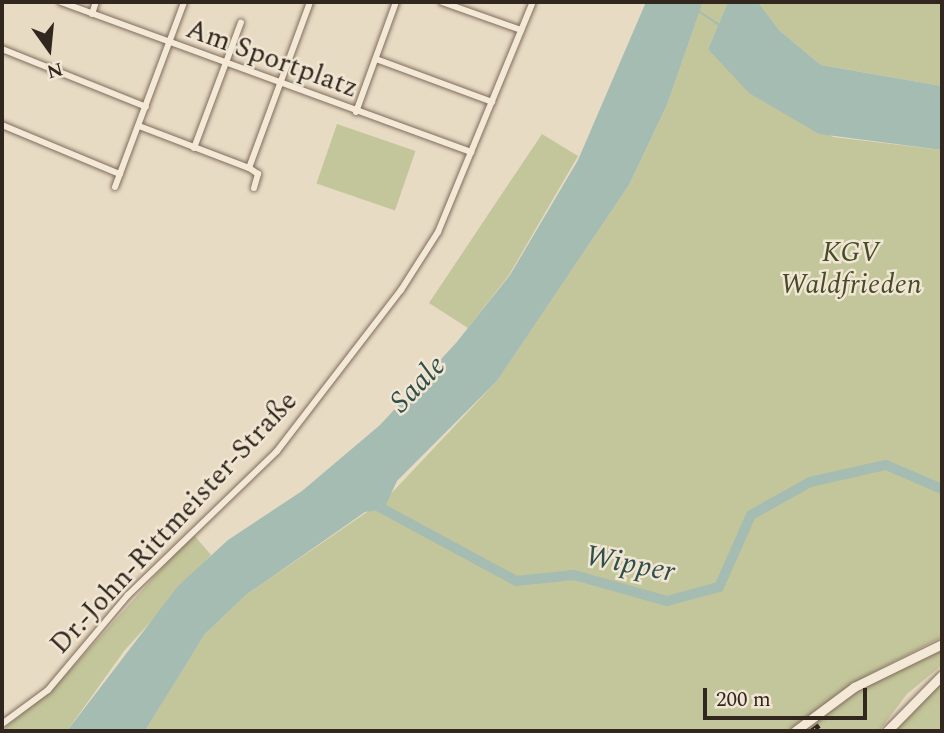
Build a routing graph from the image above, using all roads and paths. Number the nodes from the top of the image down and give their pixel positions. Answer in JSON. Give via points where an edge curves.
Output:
{"nodes":[{"id":1,"x":61,"y":2,"type":"edge"},
{"id":2,"x":96,"y":2,"type":"edge"},
{"id":3,"x":184,"y":2,"type":"edge"},
{"id":4,"x":310,"y":2,"type":"edge"},
{"id":5,"x":396,"y":2,"type":"edge"},
{"id":6,"x":442,"y":2,"type":"edge"},
{"id":7,"x":533,"y":2,"type":"edge"},
{"id":8,"x":92,"y":14,"type":"junction"},
{"id":9,"x":241,"y":22,"type":"dead end"},
{"id":10,"x":521,"y":30,"type":"junction"},
{"id":11,"x":169,"y":44,"type":"junction"},
{"id":12,"x":2,"y":49,"type":"edge"},
{"id":13,"x":376,"y":59,"type":"junction"},
{"id":14,"x":225,"y":65,"type":"junction"},
{"id":15,"x":281,"y":85,"type":"junction"},
{"id":16,"x":492,"y":102,"type":"junction"},
{"id":17,"x":146,"y":107,"type":"junction"},
{"id":18,"x":356,"y":112,"type":"junction"},
{"id":19,"x":2,"y":125,"type":"edge"},
{"id":20,"x":139,"y":126,"type":"junction"},
{"id":21,"x":194,"y":148,"type":"junction"},
{"id":22,"x":471,"y":152,"type":"junction"},
{"id":23,"x":249,"y":168,"type":"junction"},
{"id":24,"x":120,"y":174,"type":"junction"},
{"id":25,"x":115,"y":187,"type":"dead end"},
{"id":26,"x":254,"y":188,"type":"dead end"},
{"id":27,"x":942,"y":644,"type":"edge"},
{"id":28,"x":942,"y":675,"type":"edge"},
{"id":29,"x":2,"y":724,"type":"edge"},
{"id":30,"x":795,"y":731,"type":"edge"},
{"id":31,"x":887,"y":731,"type":"edge"}],
"edges":[{"from":1,"to":8,"type":"street","name":"Am Sportplatz"},
{"from":2,"to":8,"type":"street"},
{"from":3,"to":11,"type":"street"},
{"from":4,"to":15,"type":"street"},
{"from":5,"to":13,"type":"street"},
{"from":6,"to":10,"type":"street"},
{"from":7,"to":10,"type":"street","name":"Dr.-John-Rittmeister-Straße"},
{"from":8,"to":11,"type":"street","name":"Am Sportplatz"},
{"from":9,"to":14,"type":"street"},
{"from":10,"to":16,"type":"street","name":"Dr.-John-Rittmeister-Straße"},
{"from":11,"to":14,"type":"street","name":"Am Sportplatz"},
{"from":11,"to":17,"type":"street"},
{"from":12,"to":17,"type":"street"},
{"from":13,"to":16,"type":"street"},
{"from":13,"to":18,"type":"street"},
{"from":14,"to":15,"type":"street","name":"Am Sportplatz"},
{"from":14,"to":21,"type":"street"},
{"from":15,"to":18,"type":"street","name":"Am Sportplatz"},
{"from":15,"to":23,"type":"street"},
{"from":16,"to":22,"type":"street","name":"Dr.-John-Rittmeister-Straße"},
{"from":17,"to":20,"type":"street"},
{"from":18,"to":22,"type":"street","name":"Am Sportplatz"},
{"from":19,"to":24,"type":"street"},
{"from":20,"to":21,"type":"street"},
{"from":20,"to":24,"type":"street"},
{"from":21,"to":23,"type":"street"},
{"from":22,"to":29,"type":"street","name":"Dr.-John-Rittmeister-Straße","via":[[418,267],[277,451],[128,595],[48,690]]},
{"from":23,"to":26,"type":"street","via":[[258,174]]},
{"from":24,"to":25,"type":"street"},
{"from":27,"to":30,"type":"street","via":[[854,687]]},
{"from":28,"to":31,"type":"street"}]}
